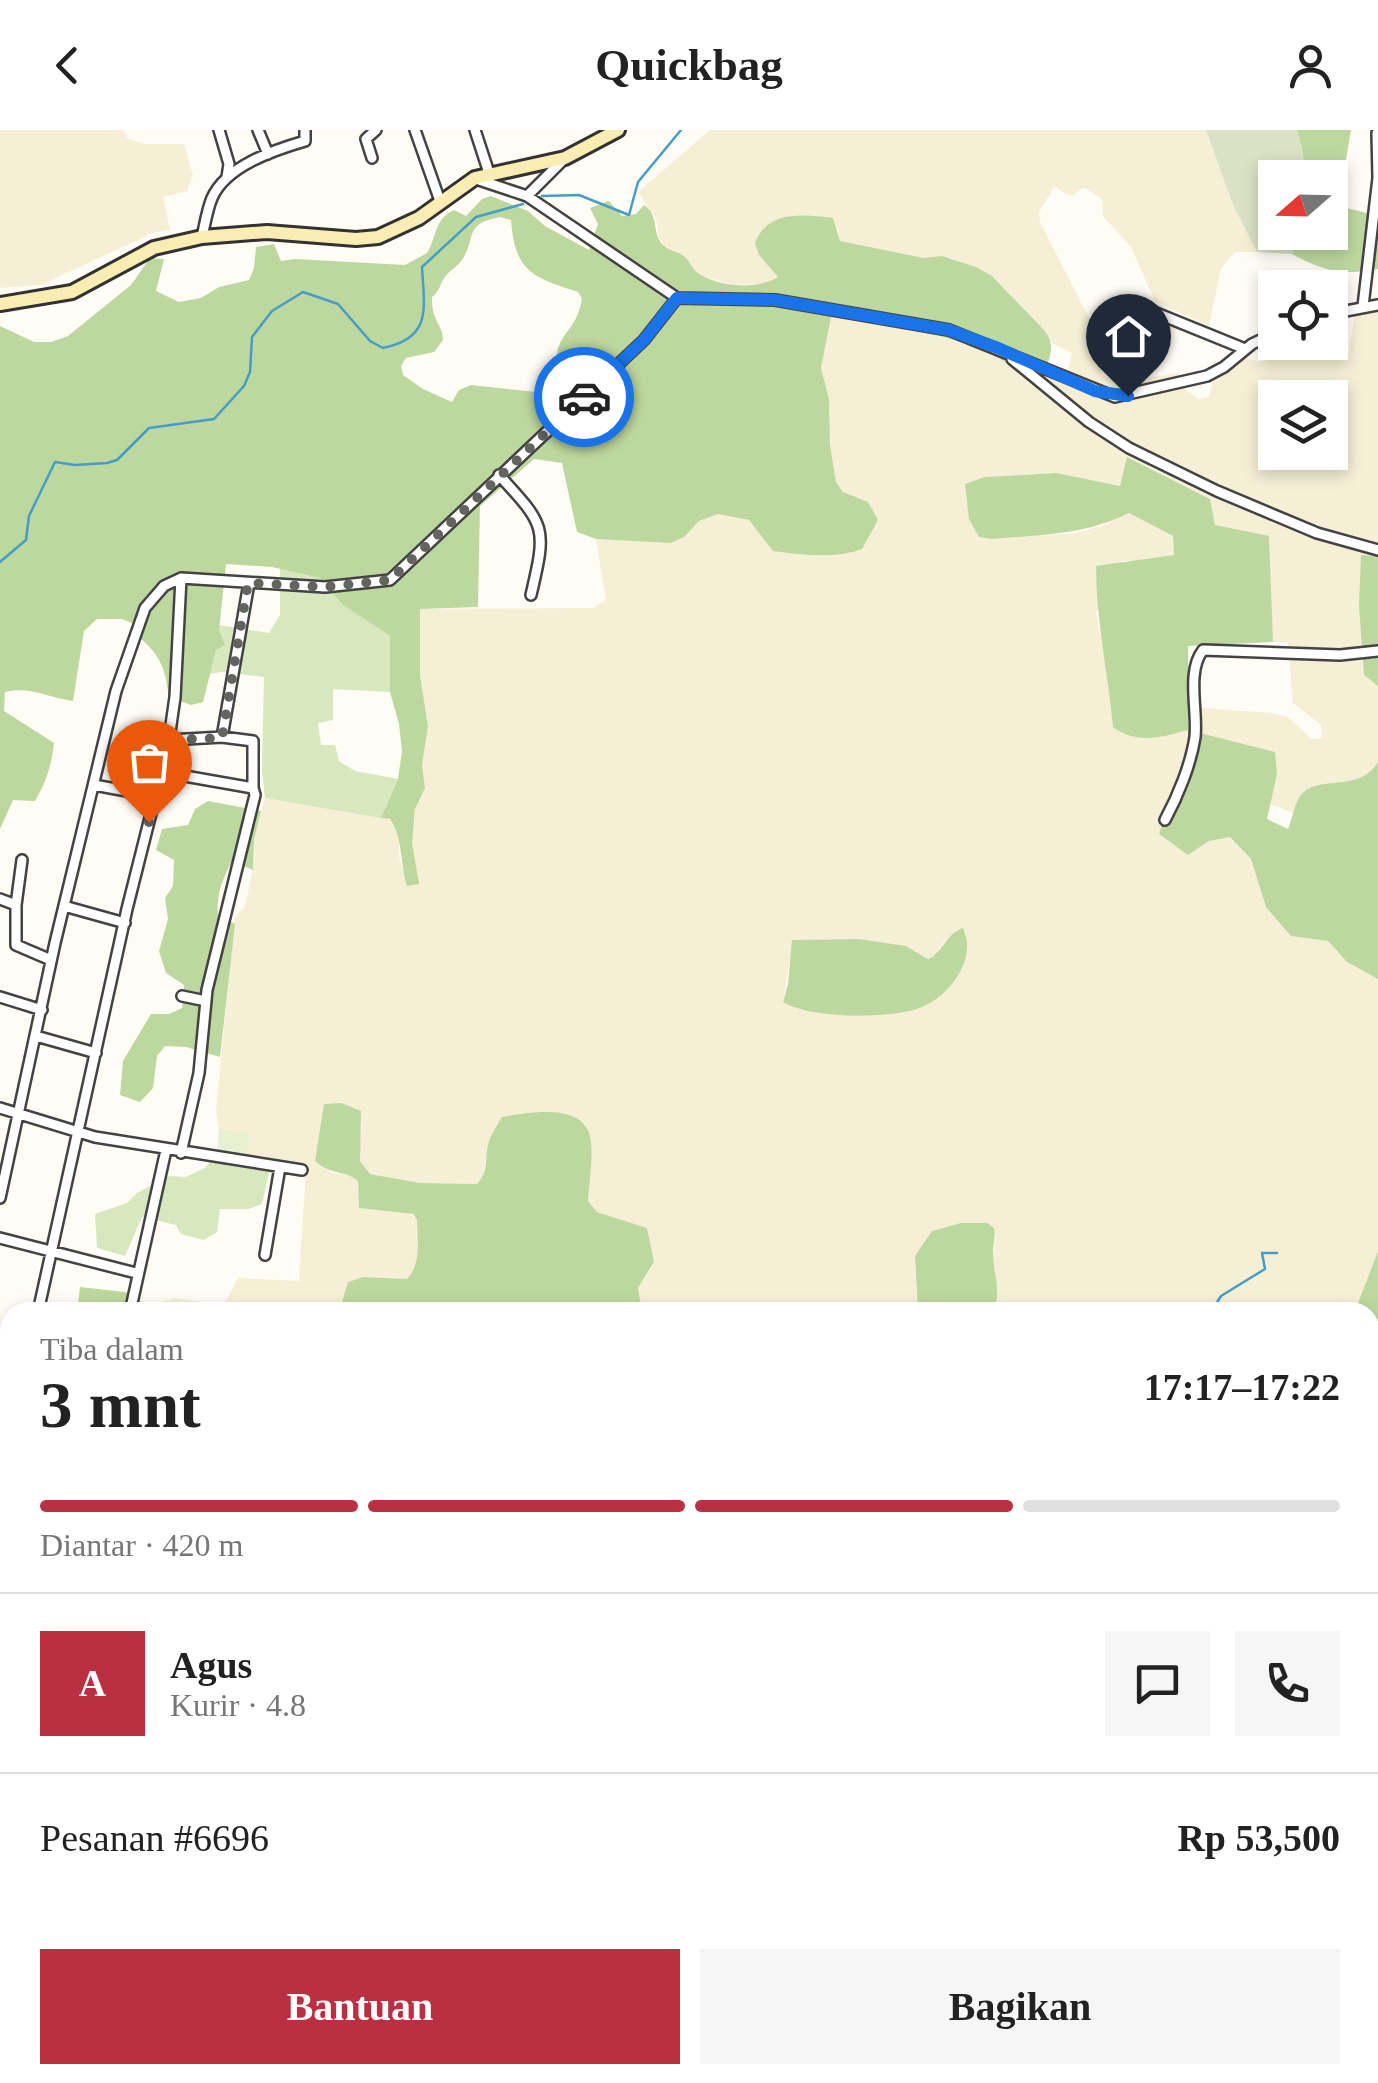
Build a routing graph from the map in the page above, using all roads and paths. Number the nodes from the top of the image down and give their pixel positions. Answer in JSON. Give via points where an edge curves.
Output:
{"nodes":[{"id":1,"x":219,"y":130,"type":"edge"},
{"id":2,"x":258,"y":130,"type":"edge"},
{"id":3,"x":305,"y":130,"type":"edge"},
{"id":4,"x":376,"y":130,"type":"edge"},
{"id":5,"x":415,"y":130,"type":"edge"},
{"id":6,"x":475,"y":130,"type":"edge"},
{"id":7,"x":618,"y":130,"type":"edge"},
{"id":8,"x":1378,"y":133,"type":"edge"},
{"id":9,"x":268,"y":154,"type":"junction"},
{"id":10,"x":372,"y":158,"type":"dead end"},
{"id":11,"x":565,"y":158,"type":"junction"},
{"id":12,"x":489,"y":172,"type":"junction"},
{"id":13,"x":227,"y":177,"type":"junction"},
{"id":14,"x":475,"y":178,"type":"junction"},
{"id":15,"x":1378,"y":178,"type":"edge"},
{"id":16,"x":527,"y":196,"type":"junction"},
{"id":17,"x":440,"y":202,"type":"junction"},
{"id":18,"x":202,"y":237,"type":"junction"},
{"id":19,"x":677,"y":298,"type":"junction"},
{"id":20,"x":0,"y":304,"type":"edge"},
{"id":21,"x":1378,"y":305,"type":"edge"},
{"id":22,"x":1139,"y":306,"type":"dead end"},
{"id":23,"x":1363,"y":306,"type":"junction"},
{"id":24,"x":1348,"y":310,"type":"edge"},
{"id":25,"x":1258,"y":343,"type":"edge"},
{"id":26,"x":998,"y":348,"type":"junction"},
{"id":27,"x":1245,"y":350,"type":"junction"},
{"id":28,"x":500,"y":475,"type":"junction"},
{"id":29,"x":1378,"y":550,"type":"edge"},
{"id":30,"x":181,"y":578,"type":"junction"},
{"id":31,"x":248,"y":583,"type":"junction"},
{"id":32,"x":530,"y":595,"type":"dead end"},
{"id":33,"x":1378,"y":651,"type":"edge"},
{"id":34,"x":222,"y":738,"type":"junction"},
{"id":35,"x":168,"y":740,"type":"junction"},
{"id":36,"x":162,"y":772,"type":"junction"},
{"id":37,"x":94,"y":785,"type":"junction"},
{"id":38,"x":253,"y":788,"type":"junction"},
{"id":39,"x":154,"y":796,"type":"junction"},
{"id":40,"x":1165,"y":820,"type":"dead end"},
{"id":41,"x":22,"y":860,"type":"dead end"},
{"id":42,"x":0,"y":900,"type":"edge"},
{"id":43,"x":16,"y":905,"type":"junction"},
{"id":44,"x":64,"y":906,"type":"junction"},
{"id":45,"x":125,"y":923,"type":"junction"},
{"id":46,"x":51,"y":960,"type":"junction"},
{"id":47,"x":182,"y":996,"type":"dead end"},
{"id":48,"x":0,"y":998,"type":"edge"},
{"id":49,"x":206,"y":1002,"type":"junction"},
{"id":50,"x":42,"y":1010,"type":"junction"},
{"id":51,"x":36,"y":1036,"type":"junction"},
{"id":52,"x":96,"y":1054,"type":"junction"},
{"id":53,"x":0,"y":1108,"type":"edge"},
{"id":54,"x":18,"y":1114,"type":"junction"},
{"id":55,"x":78,"y":1132,"type":"junction"},
{"id":56,"x":166,"y":1150,"type":"junction"},
{"id":57,"x":182,"y":1153,"type":"junction"},
{"id":58,"x":280,"y":1167,"type":"junction"},
{"id":59,"x":302,"y":1170,"type":"dead end"},
{"id":60,"x":0,"y":1198,"type":"edge"},
{"id":61,"x":0,"y":1238,"type":"edge"},
{"id":62,"x":54,"y":1252,"type":"junction"},
{"id":63,"x":264,"y":1255,"type":"dead end"},
{"id":64,"x":136,"y":1273,"type":"junction"},
{"id":65,"x":41,"y":1302,"type":"edge"},
{"id":66,"x":132,"y":1302,"type":"edge"}],
"edges":[{"from":1,"to":13,"type":"street"},
{"from":2,"to":9,"type":"street"},
{"from":3,"to":9,"type":"street","via":[[306,141]]},
{"from":4,"to":10,"type":"street","via":[[366,138]]},
{"from":5,"to":17,"type":"street"},
{"from":6,"to":12,"type":"street"},
{"from":7,"to":11,"type":"main road"},
{"from":8,"to":15,"type":"street"},
{"from":9,"to":13,"type":"street"},
{"from":11,"to":12,"type":"main road"},
{"from":11,"to":16,"type":"street"},
{"from":12,"to":14,"type":"main road"},
{"from":13,"to":18,"type":"street","via":[[212,198]]},
{"from":14,"to":16,"type":"street"},
{"from":14,"to":17,"type":"main road"},
{"from":15,"to":23,"type":"street"},
{"from":16,"to":19,"type":"street"},
{"from":17,"to":18,"type":"main road","via":[[378,237]]},
{"from":18,"to":20,"type":"main road","via":[[154,248],[72,292]]},
{"from":19,"to":26,"type":"street","via":[[775,300],[931,326]]},
{"from":19,"to":28,"type":"street","via":[[644,340]]},
{"from":21,"to":23,"type":"street"},
{"from":22,"to":27,"type":"street"},
{"from":23,"to":24,"type":"street"},
{"from":25,"to":27,"type":"street"},
{"from":26,"to":27,"type":"street","via":[[1115,397],[1207,376]]},
{"from":26,"to":29,"type":"street","via":[[1128,448],[1317,534]]},
{"from":28,"to":31,"type":"street","via":[[390,580],[325,587]]},
{"from":28,"to":32,"type":"street","via":[[540,526]]},
{"from":30,"to":31,"type":"street"},
{"from":30,"to":35,"type":"street"},
{"from":30,"to":37,"type":"street","via":[[145,608]]},
{"from":31,"to":34,"type":"street"},
{"from":33,"to":40,"type":"street","via":[[1203,650],[1196,661],[1195,736]]},
{"from":34,"to":35,"type":"street"},
{"from":34,"to":38,"type":"street","via":[[254,741]]},
{"from":35,"to":36,"type":"street"},
{"from":36,"to":38,"type":"street"},
{"from":36,"to":39,"type":"street"},
{"from":37,"to":39,"type":"street"},
{"from":37,"to":44,"type":"street"},
{"from":38,"to":49,"type":"street"},
{"from":39,"to":45,"type":"street"},
{"from":41,"to":43,"type":"street"},
{"from":42,"to":43,"type":"street"},
{"from":43,"to":46,"type":"street","via":[[16,945]]},
{"from":44,"to":45,"type":"street"},
{"from":44,"to":46,"type":"street"},
{"from":45,"to":52,"type":"street"},
{"from":46,"to":50,"type":"street"},
{"from":47,"to":49,"type":"street"},
{"from":48,"to":50,"type":"street"},
{"from":49,"to":57,"type":"street"},
{"from":50,"to":51,"type":"street"},
{"from":51,"to":52,"type":"street"},
{"from":51,"to":54,"type":"street"},
{"from":52,"to":55,"type":"street"},
{"from":53,"to":54,"type":"street"},
{"from":54,"to":55,"type":"street"},
{"from":54,"to":60,"type":"street"},
{"from":55,"to":56,"type":"street"},
{"from":55,"to":62,"type":"street"},
{"from":56,"to":57,"type":"street"},
{"from":56,"to":64,"type":"street"},
{"from":57,"to":58,"type":"street"},
{"from":58,"to":59,"type":"street"},
{"from":58,"to":63,"type":"street"},
{"from":61,"to":62,"type":"street"},
{"from":62,"to":64,"type":"street"},
{"from":62,"to":65,"type":"street"},
{"from":64,"to":66,"type":"street"}]}
